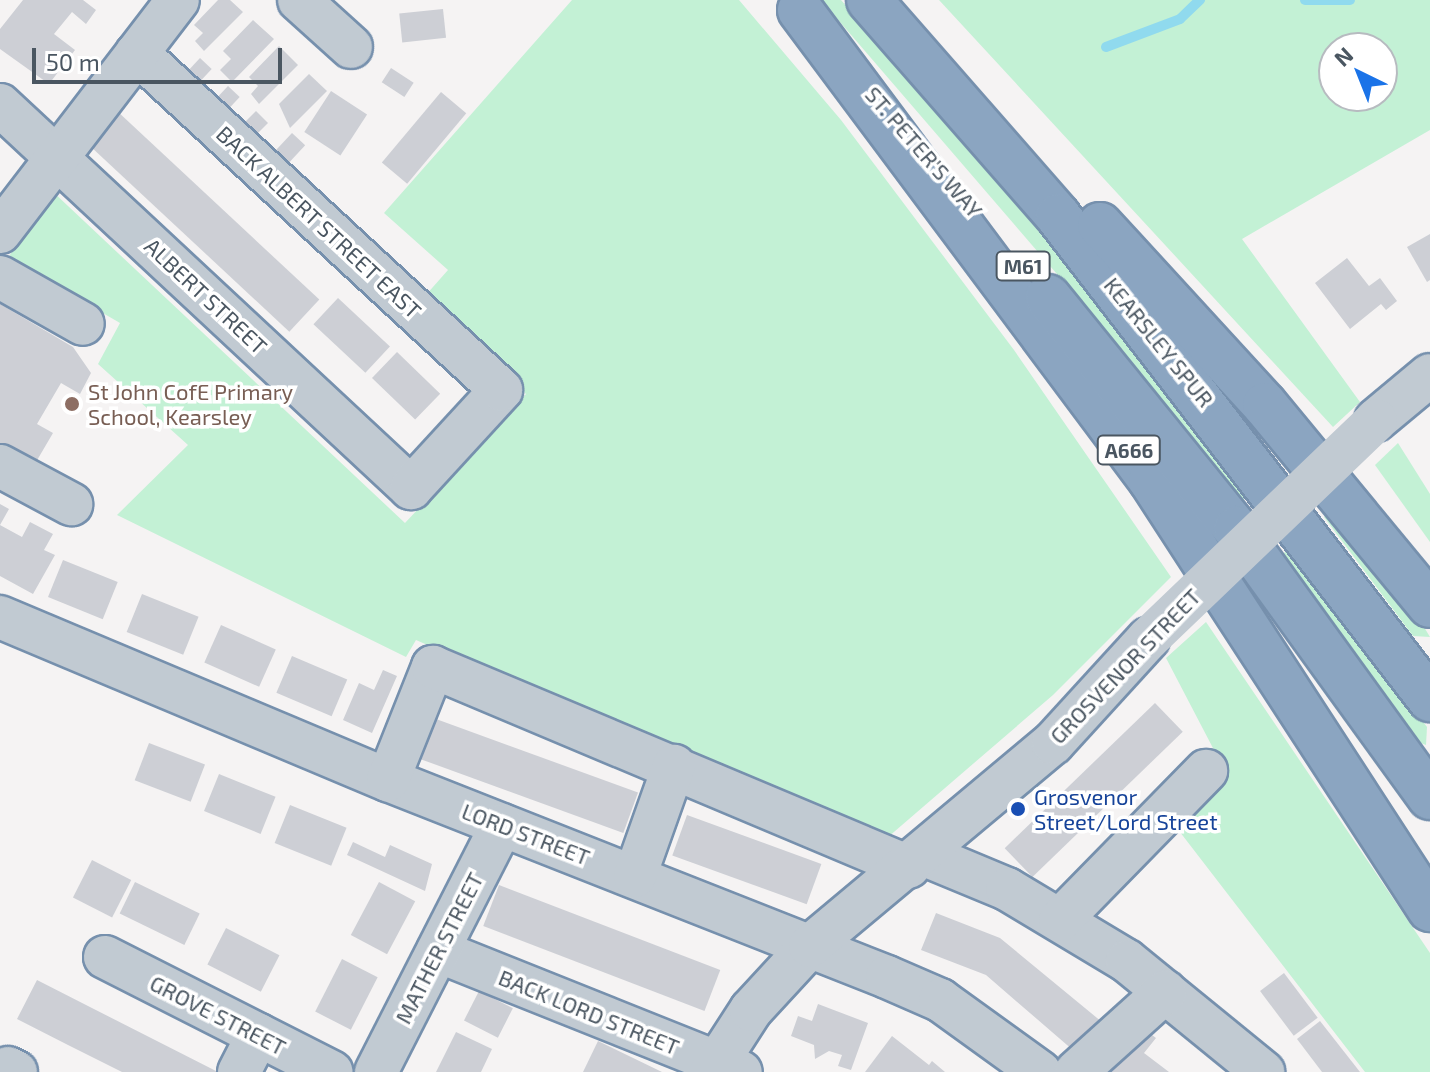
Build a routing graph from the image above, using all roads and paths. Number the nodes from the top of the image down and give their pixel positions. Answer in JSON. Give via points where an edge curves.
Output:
{"nodes":[{"id":1,"x":178,"y":0,"type":"edge"},
{"id":2,"x":872,"y":0,"type":"edge"},
{"id":3,"x":796,"y":5,"type":"edge"},
{"id":4,"x":137,"y":53,"type":"junction"},
{"id":5,"x":0,"y":105,"type":"edge"},
{"id":6,"x":57,"y":157,"type":"junction"},
{"id":7,"x":0,"y":232,"type":"edge"},
{"id":8,"x":0,"y":277,"type":"edge"},
{"id":9,"x":83,"y":324,"type":"dead end"},
{"id":10,"x":1430,"y":375,"type":"edge"},
{"id":11,"x":0,"y":466,"type":"edge"},
{"id":12,"x":411,"y":488,"type":"joint"},
{"id":13,"x":71,"y":504,"type":"dead end"},
{"id":14,"x":1430,"y":605,"type":"edge"},
{"id":15,"x":0,"y":617,"type":"edge"},
{"id":16,"x":1430,"y":699,"type":"edge"},
{"id":17,"x":674,"y":766,"type":"junction"},
{"id":18,"x":1206,"y":771,"type":"dead end"},
{"id":19,"x":388,"y":780,"type":"junction"},
{"id":20,"x":1430,"y":797,"type":"edge"},
{"id":21,"x":502,"y":825,"type":"junction"},
{"id":22,"x":917,"y":861,"type":"junction"},
{"id":23,"x":635,"y":876,"type":"junction"},
{"id":24,"x":1430,"y":909,"type":"edge"},
{"id":25,"x":1060,"y":920,"type":"junction"},
{"id":26,"x":810,"y":946,"type":"junction"},
{"id":27,"x":438,"y":951,"type":"junction"},
{"id":28,"x":105,"y":957,"type":"dead end"},
{"id":29,"x":1165,"y":992,"type":"junction"},
{"id":30,"x":258,"y":1035,"type":"junction"},
{"id":31,"x":723,"y":1069,"type":"edge"},
{"id":32,"x":239,"y":1072,"type":"edge"},
{"id":33,"x":332,"y":1072,"type":"edge"},
{"id":34,"x":376,"y":1072,"type":"edge"},
{"id":35,"x":1040,"y":1072,"type":"edge"},
{"id":36,"x":1076,"y":1072,"type":"edge"},
{"id":37,"x":1263,"y":1072,"type":"edge"}],
"edges":[{"from":1,"to":4,"type":"street"},
{"from":2,"to":14,"type":"highway","via":[[1014,132],[1255,394]]},
{"from":2,"to":16,"type":"highway","name":"KEARSLEY SPUR","number":"M61","via":[[1096,264]]},
{"from":3,"to":20,"type":"highway","name":"ST. PETER'S WAY","number":"M61","via":[[978,213],[1236,529]]},
{"from":3,"to":24,"type":"highway","number":"A666","via":[[1151,480]]},
{"from":4,"to":6,"type":"street"},
{"from":4,"to":12,"type":"street","name":"BACK ALBERT STREET EAST","via":[[501,390]]},
{"from":5,"to":6,"type":"street","name":"ALBERT STREET"},
{"from":6,"to":7,"type":"street"},
{"from":6,"to":12,"type":"street","name":"ALBERT STREET"},
{"from":8,"to":9,"type":"street"},
{"from":10,"to":22,"type":"street","name":"GROSVENOR STREET","bridge":true,"via":[[1376,420],[1148,639],[1053,743]]},
{"from":11,"to":13,"type":"street"},
{"from":15,"to":19,"type":"street","name":"LORD STREET"},
{"from":17,"to":19,"type":"street","via":[[433,667]]},
{"from":17,"to":22,"type":"street"},
{"from":17,"to":23,"type":"street"},
{"from":18,"to":25,"type":"street"},
{"from":19,"to":21,"type":"street","name":"LORD STREET"},
{"from":21,"to":23,"type":"street","name":"LORD STREET"},
{"from":21,"to":27,"type":"street","name":"MATHER STREET"},
{"from":22,"to":25,"type":"street","via":[[1007,889]]},
{"from":22,"to":26,"type":"street","name":"GROSVENOR STREET"},
{"from":23,"to":26,"type":"street","name":"LORD STREET"},
{"from":25,"to":29,"type":"street"},
{"from":26,"to":31,"type":"street","name":"GROSVENOR STREET","via":[[751,1010]]},
{"from":26,"to":35,"type":"street","name":"LORD STREET","via":[[940,1000]]},
{"from":27,"to":31,"type":"street","name":"BACK LORD STREET"},
{"from":27,"to":34,"type":"street","name":"MATHER STREET"},
{"from":28,"to":30,"type":"street","name":"GROVE STREET"},
{"from":29,"to":36,"type":"street"},
{"from":29,"to":37,"type":"street"},
{"from":30,"to":32,"type":"street"},
{"from":30,"to":33,"type":"street","name":"GROVE STREET"}]}
